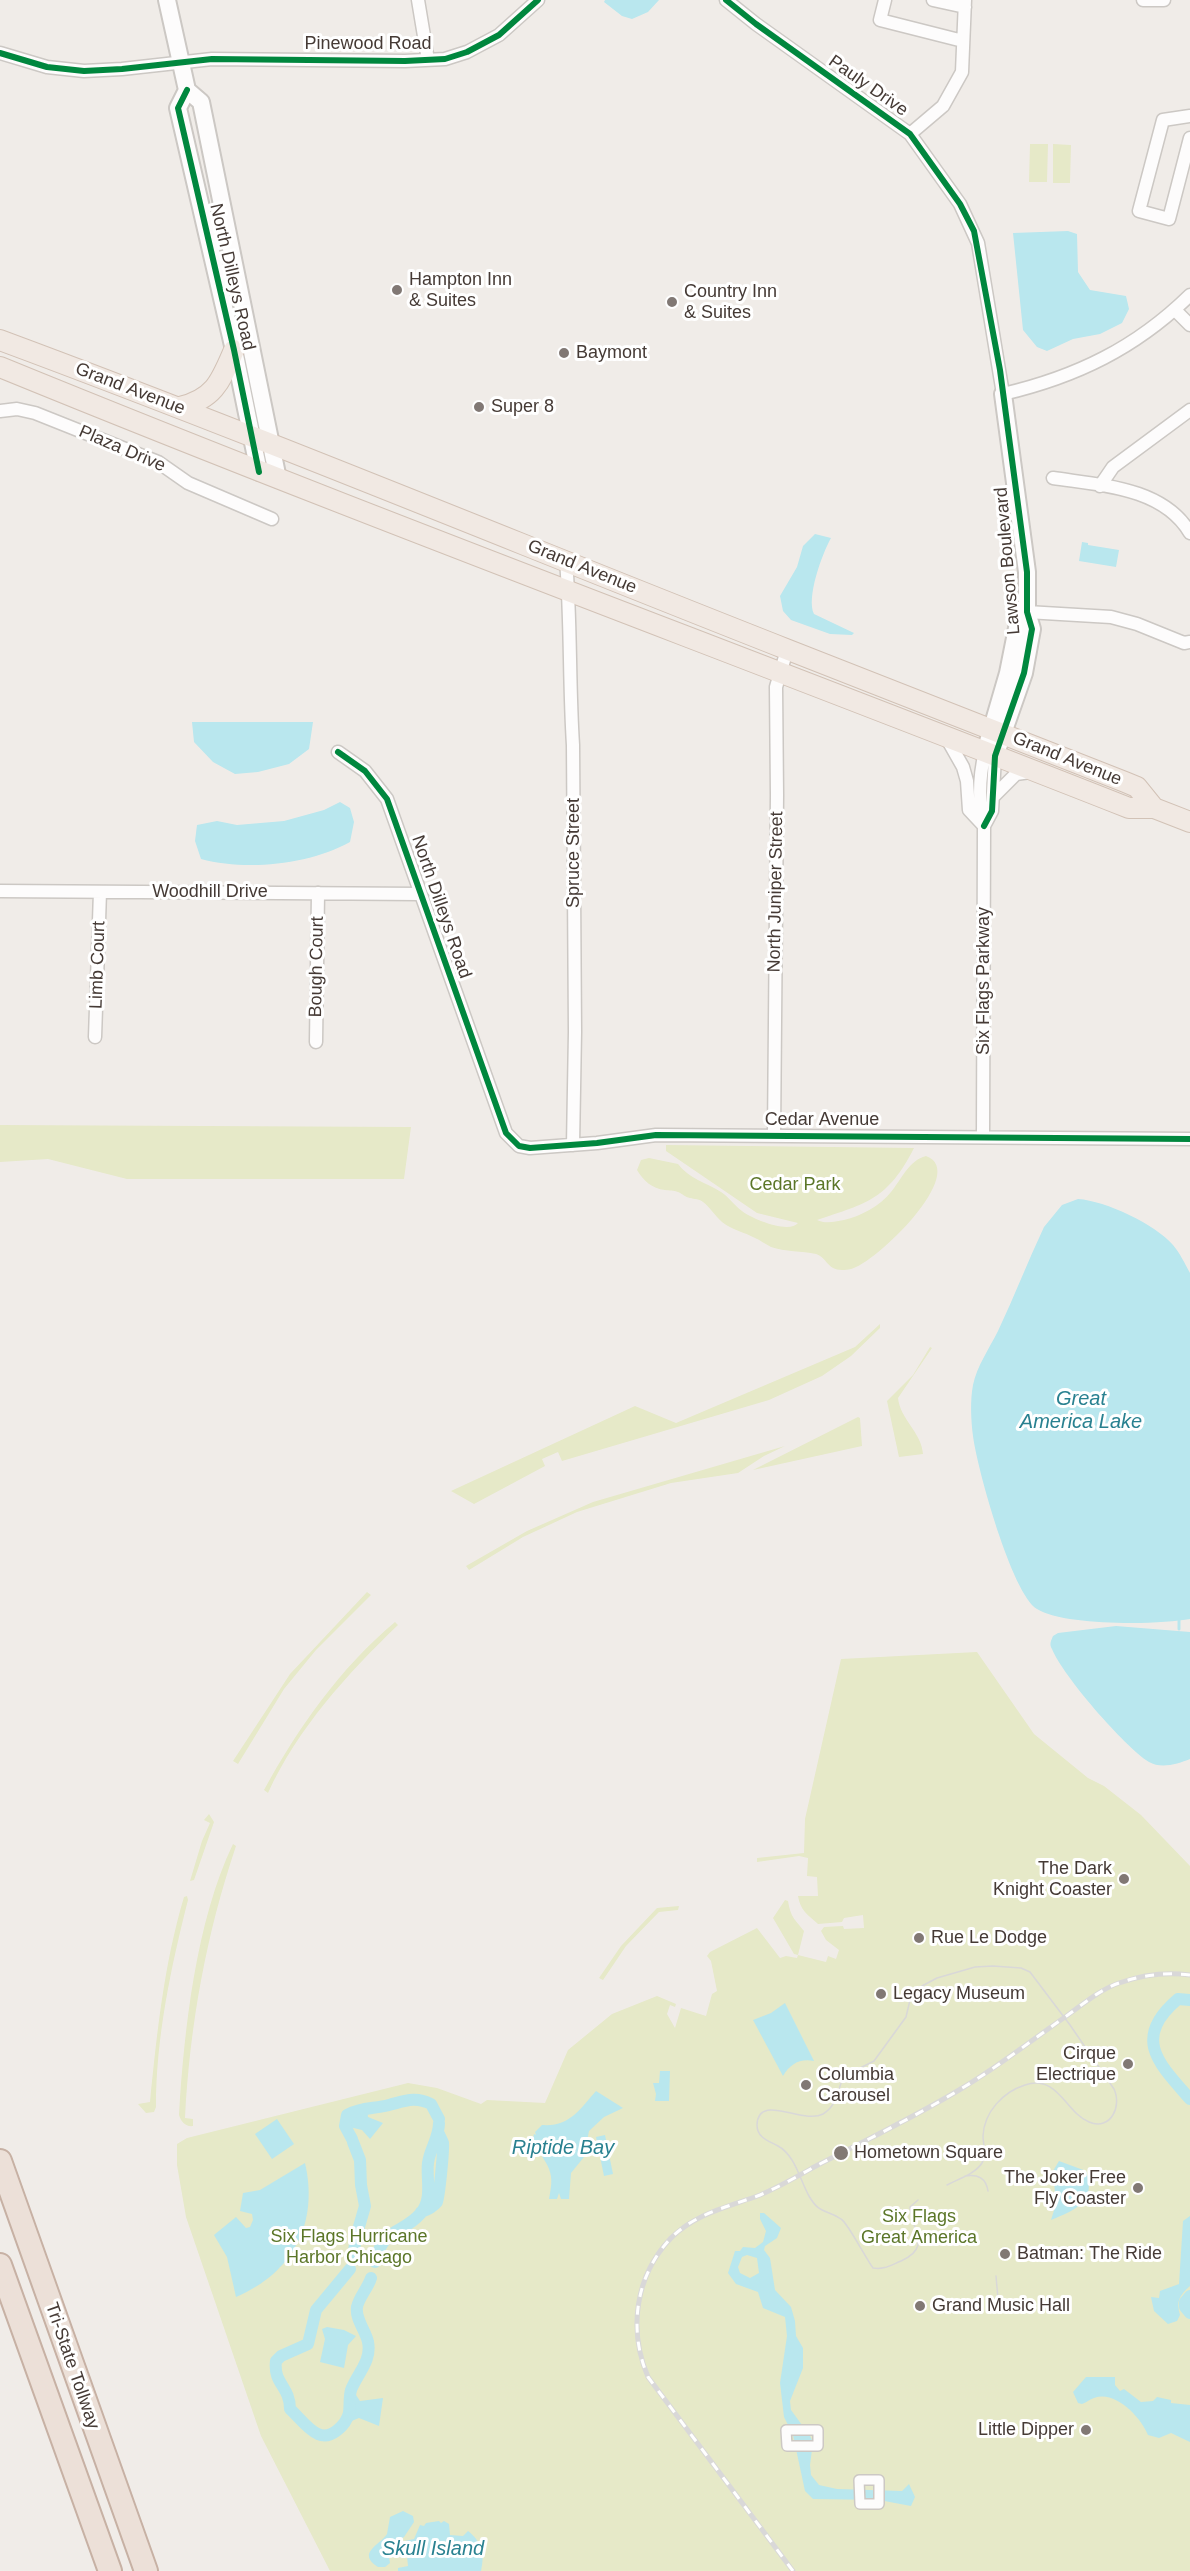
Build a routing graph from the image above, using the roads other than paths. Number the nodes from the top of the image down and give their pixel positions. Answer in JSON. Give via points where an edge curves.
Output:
{"nodes":[{"id":1,"x":167,"y":0,"type":"edge"},
{"id":2,"x":418,"y":0,"type":"edge"},
{"id":3,"x":538,"y":0,"type":"edge"},
{"id":4,"x":726,"y":0,"type":"edge"},
{"id":5,"x":885,"y":0,"type":"edge"},
{"id":6,"x":933,"y":0,"type":"edge"},
{"id":7,"x":1143,"y":0,"type":"edge"},
{"id":8,"x":1164,"y":0,"type":"edge"},
{"id":9,"x":965,"y":3,"type":"edge"},
{"id":10,"x":963,"y":41,"type":"junction"},
{"id":11,"x":0,"y":53,"type":"edge"},
{"id":12,"x":428,"y":60,"type":"junction"},
{"id":13,"x":180,"y":62,"type":"junction"},
{"id":14,"x":186,"y":90,"type":"junction"},
{"id":15,"x":1190,"y":116,"type":"edge"},
{"id":16,"x":910,"y":134,"type":"junction"},
{"id":17,"x":1190,"y":138,"type":"edge"},
{"id":18,"x":1190,"y":295,"type":"edge"},
{"id":19,"x":1175,"y":310,"type":"junction"},
{"id":20,"x":1190,"y":325,"type":"edge"},
{"id":21,"x":0,"y":340,"type":"edge"},
{"id":22,"x":234,"y":350,"type":"junction"},
{"id":23,"x":0,"y":367,"type":"edge"},
{"id":24,"x":1003,"y":394,"type":"junction"},
{"id":25,"x":180,"y":407,"type":"junction"},
{"id":26,"x":1190,"y":410,"type":"edge"},
{"id":27,"x":0,"y":411,"type":"edge"},
{"id":28,"x":252,"y":438,"type":"junction"},
{"id":29,"x":272,"y":446,"type":"junction"},
{"id":30,"x":259,"y":472,"type":"junction"},
{"id":31,"x":1053,"y":478,"type":"dead end"},
{"id":32,"x":278,"y":479,"type":"junction"},
{"id":33,"x":1100,"y":486,"type":"junction"},
{"id":34,"x":272,"y":519,"type":"dead end"},
{"id":35,"x":1190,"y":532,"type":"edge"},
{"id":36,"x":566,"y":560,"type":"junction"},
{"id":37,"x":568,"y":590,"type":"junction"},
{"id":38,"x":1027,"y":612,"type":"junction"},
{"id":39,"x":1190,"y":642,"type":"edge"},
{"id":40,"x":787,"y":650,"type":"junction"},
{"id":41,"x":779,"y":673,"type":"junction"},
{"id":42,"x":997,"y":731,"type":"junction"},
{"id":43,"x":946,"y":736,"type":"junction"},
{"id":44,"x":338,"y":752,"type":"dead end"},
{"id":45,"x":990,"y":754,"type":"junction"},
{"id":46,"x":1036,"y":772,"type":"junction"},
{"id":47,"x":993,"y":797,"type":"junction"},
{"id":48,"x":1154,"y":808,"type":"junction"},
{"id":49,"x":1190,"y":822,"type":"edge"},
{"id":50,"x":984,"y":826,"type":"junction"},
{"id":51,"x":0,"y":891,"type":"edge"},
{"id":52,"x":100,"y":892,"type":"junction"},
{"id":53,"x":318,"y":893,"type":"junction"},
{"id":54,"x":420,"y":894,"type":"junction"},
{"id":55,"x":95,"y":1037,"type":"dead end"},
{"id":56,"x":316,"y":1042,"type":"dead end"},
{"id":57,"x":490,"y":1090,"type":"joint"},
{"id":58,"x":774,"y":1135,"type":"junction"},
{"id":59,"x":983,"y":1137,"type":"junction"},
{"id":60,"x":1190,"y":1138,"type":"edge"},
{"id":61,"x":573,"y":1145,"type":"junction"},
{"id":62,"x":0,"y":2160,"type":"edge"},
{"id":63,"x":0,"y":2265,"type":"edge"},
{"id":64,"x":110,"y":2571,"type":"edge"},
{"id":65,"x":146,"y":2571,"type":"edge"}],
"edges":[{"from":1,"to":13,"type":"street","name":"North Dilleys Road"},
{"from":2,"to":12,"type":"street"},
{"from":3,"to":12,"type":"street","name":"Pinewood Road","via":[[516,22],[482,45],[445,59]]},
{"from":4,"to":16,"type":"street","name":"Pauly Drive"},
{"from":5,"to":10,"type":"street","via":[[880,20]]},
{"from":6,"to":9,"type":"street"},
{"from":7,"to":8,"type":"street"},
{"from":9,"to":10,"type":"street"},
{"from":10,"to":16,"type":"street","via":[[962,72],[947,99]]},
{"from":11,"to":13,"type":"street","name":"Pinewood Road","via":[[47,67],[75,70]]},
{"from":12,"to":13,"type":"street","name":"Pinewood Road","via":[[212,58]]},
{"from":13,"to":14,"type":"street","name":"North Dilleys Road"},
{"from":14,"to":22,"type":"street","name":"North Dilleys Road","via":[[178,108]]},
{"from":14,"to":29,"type":"street","name":"North Dilleys Road","via":[[201,102]]},
{"from":15,"to":17,"type":"street","via":[[1163,120],[1139,211],[1169,219]]},
{"from":16,"to":24,"type":"street","name":"Pauly Drive","via":[[960,204],[974,231]]},
{"from":18,"to":19,"type":"street"},
{"from":19,"to":20,"type":"street"},
{"from":19,"to":24,"type":"street","via":[[1130,344],[1082,370],[1030,389]]},
{"from":21,"to":25,"type":"main road","name":"Grand Avenue"},
{"from":22,"to":25,"type":"main road","via":[[214,390]]},
{"from":22,"to":28,"type":"street","name":"North Dilleys Road"},
{"from":23,"to":30,"type":"main road","name":"Grand Avenue"},
{"from":24,"to":38,"type":"street","name":"Lawson Boulevard","via":[[1027,572]]},
{"from":25,"to":28,"type":"main road","name":"Grand Avenue"},
{"from":26,"to":33,"type":"street","via":[[1113,467]]},
{"from":27,"to":34,"type":"street","name":"Plaza Drive","via":[[35,413],[158,462],[188,483]]},
{"from":28,"to":29,"type":"main road","name":"Grand Avenue"},
{"from":28,"to":30,"type":"street","name":"North Dilleys Road"},
{"from":29,"to":32,"type":"street","name":"North Dilleys Road"},
{"from":29,"to":36,"type":"main road","name":"Grand Avenue"},
{"from":30,"to":32,"type":"main road","name":"Grand Avenue"},
{"from":31,"to":33,"type":"street"},
{"from":32,"to":37,"type":"main road","name":"Grand Avenue"},
{"from":33,"to":35,"type":"street","via":[[1139,494],[1173,511]]},
{"from":36,"to":37,"type":"street","name":"Spruce Street"},
{"from":36,"to":40,"type":"main road","name":"Grand Avenue"},
{"from":37,"to":41,"type":"main road","name":"Grand Avenue"},
{"from":37,"to":61,"type":"street","name":"Spruce Street","via":[[573,756]]},
{"from":38,"to":39,"type":"street","via":[[1111,617]]},
{"from":38,"to":42,"type":"street","name":"Lawson Boulevard","via":[[1032,629],[1024,673]]},
{"from":40,"to":41,"type":"street","name":"North Juniper Street"},
{"from":40,"to":42,"type":"main road","name":"Grand Avenue"},
{"from":41,"to":43,"type":"main road","name":"Grand Avenue"},
{"from":41,"to":58,"type":"street","name":"North Juniper Street"},
{"from":42,"to":45,"type":"street","name":"Lawson Boulevard"},
{"from":42,"to":48,"type":"main road","name":"Grand Avenue","via":[[1137,787]]},
{"from":43,"to":45,"type":"main road","name":"Grand Avenue"},
{"from":43,"to":50,"type":"street","via":[[963,767],[969,810]]},
{"from":44,"to":54,"type":"street","name":"North Dilleys Road","via":[[365,771],[387,799]]},
{"from":45,"to":46,"type":"main road","name":"Grand Avenue"},
{"from":45,"to":47,"type":"street","name":"Six Flags Parkway"},
{"from":45,"to":50,"type":"street","name":"Six Flags Parkway","via":[[980,771]]},
{"from":46,"to":47,"type":"street","name":"Six Flags Parkway","via":[[1016,774]]},
{"from":46,"to":48,"type":"main road","name":"Grand Avenue","via":[[1130,808]]},
{"from":47,"to":50,"type":"street","name":"Six Flags Parkway","via":[[992,812]]},
{"from":48,"to":49,"type":"main road","name":"Grand Avenue"},
{"from":50,"to":59,"type":"street","name":"Six Flags Parkway"},
{"from":51,"to":52,"type":"street","name":"Woodhill Drive"},
{"from":52,"to":53,"type":"street","name":"Woodhill Drive"},
{"from":52,"to":55,"type":"street","name":"Limb Court"},
{"from":53,"to":54,"type":"street","name":"Woodhill Drive"},
{"from":53,"to":56,"type":"street","name":"Bough Court"},
{"from":54,"to":57,"type":"street","name":"North Dilleys Road"},
{"from":57,"to":61,"type":"street","name":"Cedar Avenue","via":[[506,1133],[519,1146]]},
{"from":58,"to":59,"type":"street","name":"Cedar Avenue"},
{"from":58,"to":61,"type":"street","name":"Cedar Avenue","via":[[656,1135]]},
{"from":59,"to":60,"type":"street","name":"Cedar Avenue"},
{"from":62,"to":65,"type":"highway","name":"Tri-State Tollway"},
{"from":63,"to":64,"type":"highway","name":"Tri-State Tollway"}]}
